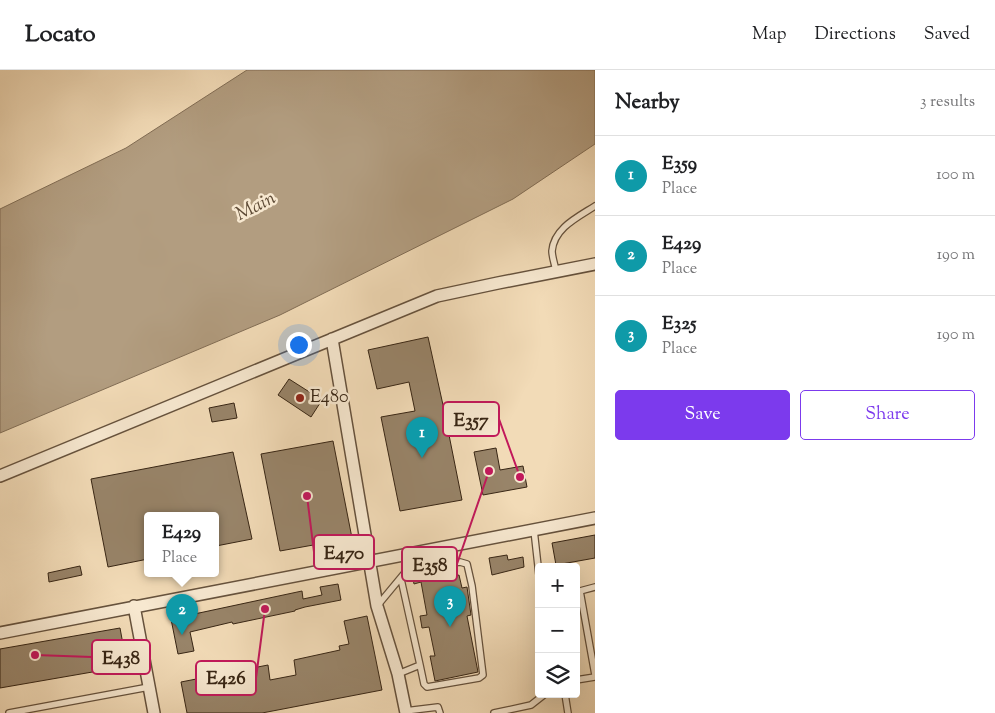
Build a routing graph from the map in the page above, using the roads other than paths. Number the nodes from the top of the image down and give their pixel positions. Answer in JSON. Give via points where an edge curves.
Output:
{"nodes":[{"id":1,"x":595,"y":206,"type":"edge"},
{"id":2,"x":595,"y":264,"type":"edge"},
{"id":3,"x":556,"y":271,"type":"junction"},
{"id":4,"x":332,"y":339,"type":"junction"},
{"id":5,"x":0,"y":476,"type":"edge"},
{"id":6,"x":595,"y":518,"type":"edge"},
{"id":7,"x":534,"y":529,"type":"junction"},
{"id":8,"x":368,"y":560,"type":"junction"},
{"id":9,"x":538,"y":563,"type":"edge"},
{"id":10,"x":401,"y":579,"type":"junction"},
{"id":11,"x":595,"y":587,"type":"edge"},
{"id":12,"x":580,"y":591,"type":"edge"},
{"id":13,"x":580,"y":602,"type":"edge"},
{"id":14,"x":134,"y":606,"type":"junction"},
{"id":15,"x":377,"y":606,"type":"junction"},
{"id":16,"x":0,"y":633,"type":"edge"},
{"id":17,"x":420,"y":665,"type":"junction"},
{"id":18,"x":398,"y":674,"type":"junction"},
{"id":19,"x":595,"y":676,"type":"edge"},
{"id":20,"x":580,"y":679,"type":"edge"},
{"id":21,"x":149,"y":686,"type":"junction"},
{"id":22,"x":540,"y":698,"type":"edge"},
{"id":23,"x":566,"y":698,"type":"edge"},
{"id":24,"x":406,"y":712,"type":"edge"},
{"id":25,"x":9,"y":713,"type":"edge"},
{"id":26,"x":154,"y":713,"type":"edge"},
{"id":27,"x":440,"y":713,"type":"edge"},
{"id":28,"x":494,"y":713,"type":"edge"},
{"id":29,"x":568,"y":713,"type":"edge"}],
"edges":[{"from":1,"to":3,"type":"lane","via":[[560,231],[552,250]]},
{"from":2,"to":3,"type":"street"},
{"from":3,"to":4,"type":"street","via":[[437,296]]},
{"from":4,"to":5,"type":"street"},
{"from":4,"to":8,"type":"street"},
{"from":6,"to":7,"type":"street"},
{"from":7,"to":8,"type":"street"},
{"from":7,"to":9,"type":"lane"},
{"from":8,"to":14,"type":"street"},
{"from":8,"to":15,"type":"street"},
{"from":10,"to":15,"type":"lane"},
{"from":10,"to":17,"type":"lane"},
{"from":10,"to":17,"type":"lane","via":[[407,570],[460,562],[466,564],[472,586],[483,675],[427,686]]},
{"from":11,"to":12,"type":"lane"},
{"from":13,"to":19,"type":"lane"},
{"from":14,"to":16,"type":"street"},
{"from":14,"to":21,"type":"street"},
{"from":15,"to":18,"type":"street"},
{"from":17,"to":18,"type":"lane"},
{"from":18,"to":24,"type":"street"},
{"from":19,"to":20,"type":"lane"},
{"from":21,"to":25,"type":"lane"},
{"from":21,"to":26,"type":"street"},
{"from":22,"to":28,"type":"lane","via":[[531,705]]},
{"from":23,"to":29,"type":"lane"},
{"from":24,"to":27,"type":"lane","via":[[438,707]]}]}
